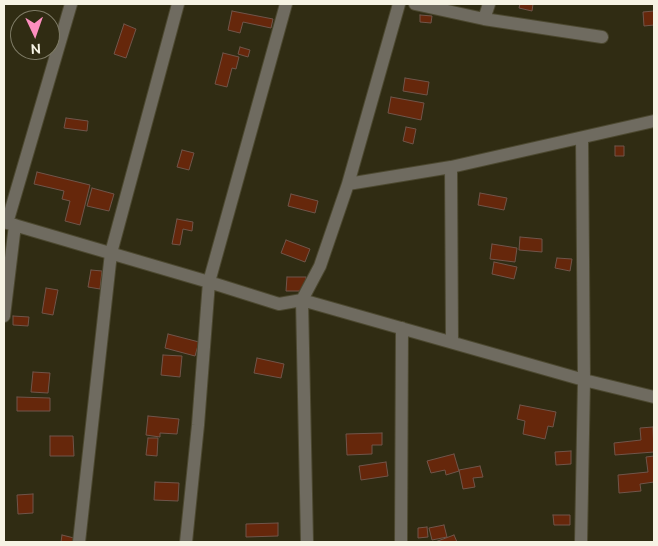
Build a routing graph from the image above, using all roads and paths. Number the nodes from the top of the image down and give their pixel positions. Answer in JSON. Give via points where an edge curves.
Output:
{"nodes":[{"id":1,"x":71,"y":4,"type":"edge"},
{"id":2,"x":178,"y":4,"type":"edge"},
{"id":3,"x":286,"y":4,"type":"edge"},
{"id":4,"x":400,"y":4,"type":"edge"},
{"id":5,"x":415,"y":4,"type":"edge"},
{"id":6,"x":489,"y":4,"type":"edge"},
{"id":7,"x":484,"y":19,"type":"junction"},
{"id":8,"x":602,"y":37,"type":"dead end"},
{"id":9,"x":654,"y":121,"type":"edge"},
{"id":10,"x":582,"y":138,"type":"junction"},
{"id":11,"x":451,"y":167,"type":"junction"},
{"id":12,"x":348,"y":184,"type":"junction"},
{"id":13,"x":9,"y":223,"type":"edge"},
{"id":14,"x":111,"y":253,"type":"junction"},
{"id":15,"x":209,"y":282,"type":"junction"},
{"id":16,"x":302,"y":300,"type":"junction"},
{"id":17,"x":4,"y":316,"type":"edge"},
{"id":18,"x":402,"y":328,"type":"junction"},
{"id":19,"x":452,"y":342,"type":"junction"},
{"id":20,"x":584,"y":380,"type":"junction"},
{"id":21,"x":654,"y":397,"type":"edge"},
{"id":22,"x":79,"y":542,"type":"edge"},
{"id":23,"x":186,"y":542,"type":"edge"},
{"id":24,"x":307,"y":542,"type":"edge"},
{"id":25,"x":401,"y":542,"type":"edge"},
{"id":26,"x":581,"y":542,"type":"edge"}],
"edges":[{"from":1,"to":13,"type":"street"},
{"from":2,"to":14,"type":"street"},
{"from":3,"to":15,"type":"street"},
{"from":4,"to":12,"type":"street"},
{"from":5,"to":7,"type":"street"},
{"from":6,"to":7,"type":"street"},
{"from":7,"to":8,"type":"street"},
{"from":9,"to":10,"type":"street"},
{"from":10,"to":11,"type":"street"},
{"from":10,"to":20,"type":"street"},
{"from":11,"to":12,"type":"street"},
{"from":11,"to":19,"type":"street"},
{"from":12,"to":16,"type":"street","via":[[320,266]]},
{"from":13,"to":14,"type":"street"},
{"from":13,"to":17,"type":"street"},
{"from":14,"to":15,"type":"street"},
{"from":14,"to":22,"type":"street"},
{"from":15,"to":16,"type":"street","via":[[279,304]]},
{"from":15,"to":23,"type":"street"},
{"from":16,"to":18,"type":"street"},
{"from":16,"to":24,"type":"street"},
{"from":18,"to":19,"type":"street"},
{"from":18,"to":25,"type":"street"},
{"from":19,"to":20,"type":"street"},
{"from":20,"to":21,"type":"street"},
{"from":20,"to":26,"type":"street"}]}
